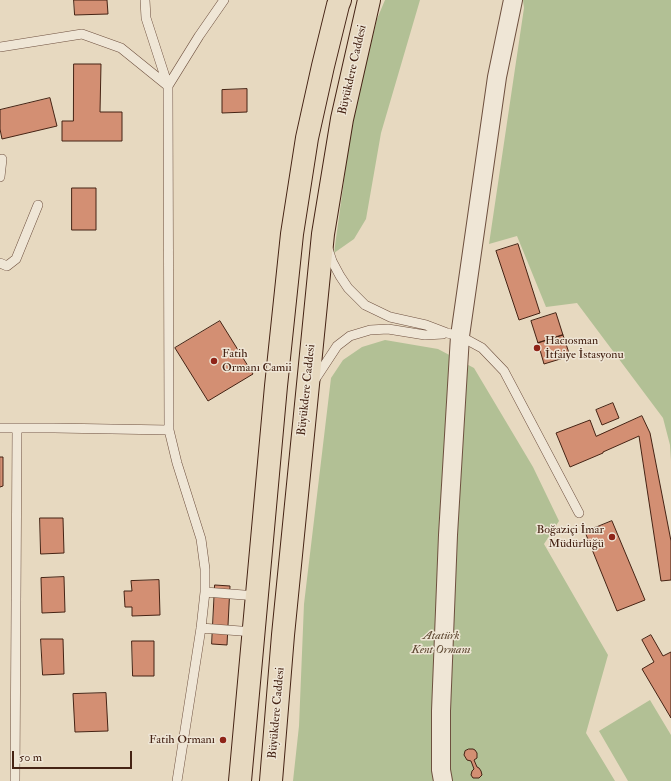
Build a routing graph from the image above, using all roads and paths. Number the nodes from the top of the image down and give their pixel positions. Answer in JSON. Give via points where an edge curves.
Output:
{"nodes":[{"id":1,"x":145,"y":0,"type":"edge"},
{"id":2,"x":224,"y":0,"type":"edge"},
{"id":3,"x":513,"y":0,"type":"edge"},
{"id":4,"x":369,"y":1,"type":"edge"},
{"id":5,"x":339,"y":2,"type":"edge"},
{"id":6,"x":0,"y":47,"type":"edge"},
{"id":7,"x":168,"y":86,"type":"junction"},
{"id":8,"x":2,"y":159,"type":"dead end"},
{"id":9,"x":0,"y":177,"type":"edge"},
{"id":10,"x":38,"y":205,"type":"dead end"},
{"id":11,"x":323,"y":234,"type":"junction"},
{"id":12,"x":0,"y":263,"type":"edge"},
{"id":13,"x":454,"y":335,"type":"junction"},
{"id":14,"x":307,"y":390,"type":"junction"},
{"id":15,"x":0,"y":428,"type":"edge"},
{"id":16,"x":17,"y":428,"type":"junction"},
{"id":17,"x":169,"y":430,"type":"junction"},
{"id":18,"x":579,"y":513,"type":"dead end"},
{"id":19,"x":261,"y":550,"type":"junction"},
{"id":20,"x":205,"y":592,"type":"junction"},
{"id":21,"x":257,"y":596,"type":"junction"},
{"id":22,"x":201,"y":628,"type":"junction"},
{"id":23,"x":270,"y":633,"type":"junction"},
{"id":24,"x":15,"y":781,"type":"edge"},
{"id":25,"x":176,"y":781,"type":"edge"},
{"id":26,"x":240,"y":781,"type":"edge"},
{"id":27,"x":271,"y":781,"type":"edge"},
{"id":28,"x":443,"y":781,"type":"edge"}],
"edges":[{"from":1,"to":7,"type":"lane","via":[[146,18]]},
{"from":2,"to":7,"type":"lane","via":[[198,36]]},
{"from":3,"to":13,"type":"street","via":[[497,77]]},
{"from":4,"to":11,"type":"main road","name":"Büyükdere Caddesi","via":[[342,119]]},
{"from":5,"to":19,"type":"main road","name":"Büyükdere Caddesi","via":[[307,138],[292,234]]},
{"from":6,"to":7,"type":"lane","via":[[82,34],[121,48]]},
{"from":7,"to":17,"type":"lane"},
{"from":8,"to":9,"type":"lane"},
{"from":10,"to":12,"type":"lane","via":[[16,259],[7,266]]},
{"from":11,"to":13,"type":"lane","via":[[340,276],[365,305],[390,317]]},
{"from":11,"to":14,"type":"main road","name":"Büyükdere Caddesi"},
{"from":13,"to":14,"type":"lane","via":[[425,335],[388,329],[370,330],[350,336],[337,346]]},
{"from":13,"to":18,"type":"lane","via":[[482,348],[504,371]]},
{"from":13,"to":28,"type":"street","via":[[441,711]]},
{"from":14,"to":23,"type":"main road","name":"Büyükdere Caddesi"},
{"from":15,"to":16,"type":"lane"},
{"from":16,"to":17,"type":"lane"},
{"from":16,"to":24,"type":"lane"},
{"from":17,"to":20,"type":"lane","via":[[201,540]]},
{"from":19,"to":21,"type":"main road","name":"Büyükdere Caddesi"},
{"from":19,"to":23,"type":"main road","via":[[270,580]]},
{"from":20,"to":21,"type":"lane"},
{"from":20,"to":22,"type":"lane"},
{"from":21,"to":23,"type":"main road","name":"Büyükdere Caddesi"},
{"from":22,"to":23,"type":"lane"},
{"from":22,"to":25,"type":"lane"},
{"from":23,"to":26,"type":"main road","name":"Büyükdere Caddesi"},
{"from":23,"to":27,"type":"main road","name":"Büyükdere Caddesi"}]}
